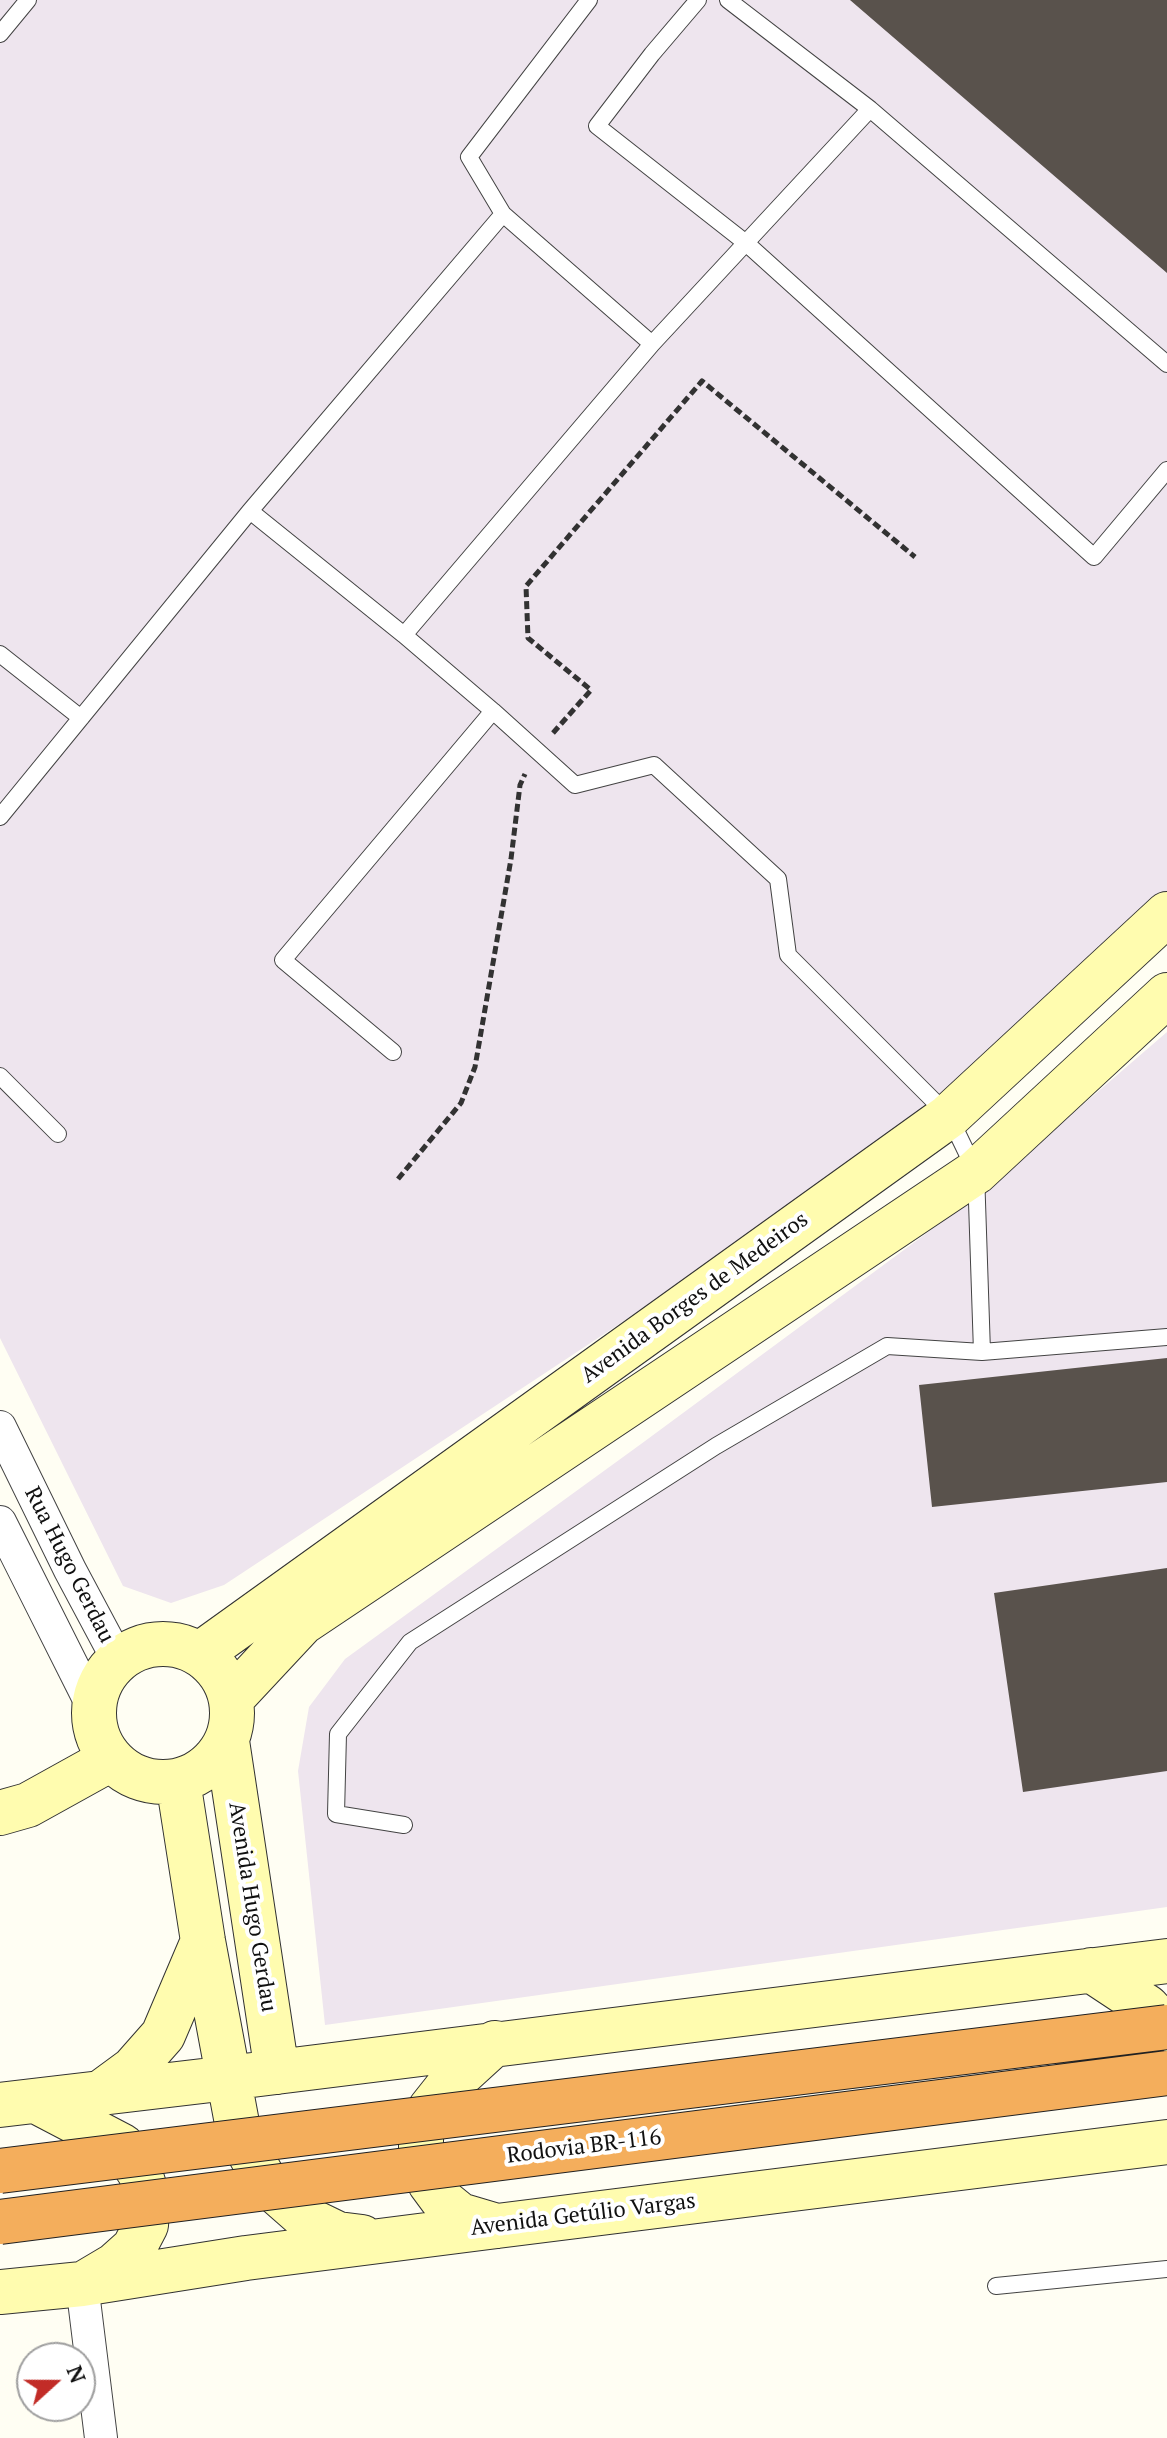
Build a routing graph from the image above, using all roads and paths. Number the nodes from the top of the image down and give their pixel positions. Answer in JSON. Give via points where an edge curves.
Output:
{"nodes":[{"id":1,"x":28,"y":0,"type":"edge"},
{"id":2,"x":589,"y":0,"type":"edge"},
{"id":3,"x":698,"y":0,"type":"edge"},
{"id":4,"x":728,"y":0,"type":"edge"},
{"id":5,"x":0,"y":34,"type":"edge"},
{"id":6,"x":870,"y":109,"type":"junction"},
{"id":7,"x":503,"y":214,"type":"junction"},
{"id":8,"x":746,"y":243,"type":"junction"},
{"id":9,"x":652,"y":344,"type":"junction"},
{"id":10,"x":1167,"y":364,"type":"edge"},
{"id":11,"x":1167,"y":470,"type":"edge"},
{"id":12,"x":250,"y":511,"type":"junction"},
{"id":13,"x":915,"y":557,"type":"dead end"},
{"id":14,"x":404,"y":635,"type":"junction"},
{"id":15,"x":0,"y":654,"type":"edge"},
{"id":16,"x":493,"y":711,"type":"junction"},
{"id":17,"x":566,"y":717,"type":"dead end"},
{"id":18,"x":81,"y":718,"type":"junction"},
{"id":19,"x":537,"y":751,"type":"junction"},
{"id":20,"x":0,"y":817,"type":"edge"},
{"id":21,"x":1167,"y":914,"type":"edge"},
{"id":22,"x":1167,"y":995,"type":"edge"},
{"id":23,"x":393,"y":1052,"type":"dead end"},
{"id":24,"x":0,"y":1076,"type":"edge"},
{"id":25,"x":949,"y":1116,"type":"junction"},
{"id":26,"x":58,"y":1134,"type":"dead end"},
{"id":27,"x":976,"y":1172,"type":"junction"},
{"id":28,"x":398,"y":1179,"type":"dead end"},
{"id":29,"x":1167,"y":1337,"type":"edge"},
{"id":30,"x":982,"y":1352,"type":"junction"},
{"id":31,"x":0,"y":1427,"type":"edge"},
{"id":32,"x":8,"y":1463,"type":"edge"},
{"id":33,"x":0,"y":1522,"type":"edge"},
{"id":34,"x":200,"y":1654,"type":"junction"},
{"id":35,"x":118,"y":1660,"type":"junction"},
{"id":36,"x":94,"y":1709,"type":"junction"},
{"id":37,"x":229,"y":1720,"type":"junction"},
{"id":38,"x":111,"y":1759,"type":"junction"},
{"id":39,"x":178,"y":1781,"type":"junction"},
{"id":40,"x":0,"y":1813,"type":"edge"},
{"id":41,"x":404,"y":1825,"type":"dead end"},
{"id":42,"x":252,"y":1899,"type":"junction"},
{"id":43,"x":200,"y":1922,"type":"junction"},
{"id":44,"x":1167,"y":1961,"type":"edge"},
{"id":45,"x":1091,"y":1970,"type":"junction"},
{"id":46,"x":1167,"y":2028,"type":"edge"},
{"id":47,"x":495,"y":2043,"type":"junction"},
{"id":48,"x":277,"y":2072,"type":"junction"},
{"id":49,"x":1167,"y":2073,"type":"edge"},
{"id":50,"x":228,"y":2078,"type":"junction"},
{"id":51,"x":99,"y":2094,"type":"junction"},
{"id":52,"x":18,"y":2103,"type":"edge"},
{"id":53,"x":1162,"y":2137,"type":"edge"},
{"id":54,"x":0,"y":2171,"type":"edge"},
{"id":55,"x":0,"y":2222,"type":"edge"},
{"id":56,"x":497,"y":2226,"type":"junction"},
{"id":57,"x":393,"y":2239,"type":"junction"},
{"id":58,"x":1167,"y":2269,"type":"edge"},
{"id":59,"x":82,"y":2284,"type":"junction"},
{"id":60,"x":996,"y":2286,"type":"dead end"},
{"id":61,"x":0,"y":2292,"type":"edge"},
{"id":62,"x":101,"y":2438,"type":"edge"}],
"edges":[{"from":1,"to":5,"type":"lane"},
{"from":2,"to":7,"type":"lane","via":[[469,157]]},
{"from":3,"to":8,"type":"lane","via":[[597,126]]},
{"from":4,"to":6,"type":"lane"},
{"from":6,"to":8,"type":"lane"},
{"from":6,"to":10,"type":"lane"},
{"from":7,"to":9,"type":"lane"},
{"from":7,"to":12,"type":"lane"},
{"from":8,"to":9,"type":"lane"},
{"from":8,"to":11,"type":"lane","via":[[1094,557]]},
{"from":9,"to":14,"type":"lane"},
{"from":12,"to":14,"type":"lane"},
{"from":12,"to":18,"type":"lane"},
{"from":13,"to":17,"type":"path","via":[[702,381],[526,586],[528,638],[591,690]]},
{"from":14,"to":16,"type":"lane"},
{"from":15,"to":18,"type":"lane"},
{"from":16,"to":19,"type":"lane"},
{"from":16,"to":23,"type":"lane","via":[[283,960]]},
{"from":18,"to":20,"type":"lane"},
{"from":19,"to":25,"type":"lane","via":[[575,785],[654,765],[778,879],[788,955]]},
{"from":19,"to":28,"type":"path","via":[[520,785],[475,1067],[461,1103]]},
{"from":21,"to":25,"type":"street","name":"Avenida Borges de Medeiros"},
{"from":22,"to":27,"type":"street","name":"Avenida Borges de Medeiros"},
{"from":24,"to":26,"type":"lane"},
{"from":25,"to":27,"type":"lane"},
{"from":25,"to":34,"type":"street","name":"Avenida Borges de Medeiros"},
{"from":27,"to":30,"type":"lane"},
{"from":27,"to":37,"type":"street","name":"Avenida Borges de Medeiros","via":[[302,1623]]},
{"from":29,"to":30,"type":"lane"},
{"from":30,"to":41,"type":"lane","via":[[887,1346],[716,1446],[410,1642],[338,1734],[336,1814]]},
{"from":31,"to":32,"type":"street","name":"Rua Hugo Gerdau"},
{"from":32,"to":35,"type":"street","name":"Rua Hugo Gerdau"},
{"from":33,"to":36,"type":"street","name":"Rua Hugo Gerdau"},
{"from":34,"to":35,"type":"street","via":[[158,1644]]},
{"from":34,"to":37,"type":"street","via":[[225,1682]]},
{"from":35,"to":36,"type":"street","via":[[106,1674]]},
{"from":36,"to":38,"type":"street","via":[[101,1744]]},
{"from":37,"to":39,"type":"street","via":[[216,1759]]},
{"from":37,"to":42,"type":"street","name":"Avenida Hugo Gerdau"},
{"from":38,"to":39,"type":"street","via":[[141,1779]]},
{"from":38,"to":40,"type":"street","via":[[28,1805]]},
{"from":39,"to":43,"type":"street"},
{"from":42,"to":43,"type":"street"},
{"from":42,"to":48,"type":"street","name":"Avenida Hugo Gerdau"},
{"from":43,"to":50,"type":"street"},
{"from":43,"to":51,"type":"street","via":[[163,2035],[133,2069]]},
{"from":44,"to":45,"type":"street"},
{"from":45,"to":46,"type":"street","via":[[1147,2007]]},
{"from":45,"to":47,"type":"street"},
{"from":46,"to":54,"type":"highway","bridge":true},
{"from":47,"to":48,"type":"street"},
{"from":47,"to":56,"type":"street","via":[[430,2109],[421,2136],[421,2159],[444,2202],[460,2215]]},
{"from":48,"to":50,"type":"street"},
{"from":49,"to":55,"type":"highway","name":"Rodovia BR-116","bridge":true},
{"from":50,"to":51,"type":"street"},
{"from":50,"to":57,"type":"street","via":[[239,2134],[266,2183],[307,2219],[338,2234]]},
{"from":51,"to":52,"type":"street"},
{"from":52,"to":59,"type":"street","via":[[122,2146],[140,2173],[148,2198],[146,2225],[134,2248]]},
{"from":53,"to":56,"type":"street","name":"Avenida Getúlio Vargas"},
{"from":56,"to":57,"type":"street","name":"Avenida Getúlio Vargas"},
{"from":57,"to":59,"type":"street","name":"Avenida Getúlio Vargas"},
{"from":58,"to":60,"type":"lane"},
{"from":59,"to":61,"type":"street","name":"Avenida Getúlio Vargas"},
{"from":59,"to":62,"type":"street"}]}
